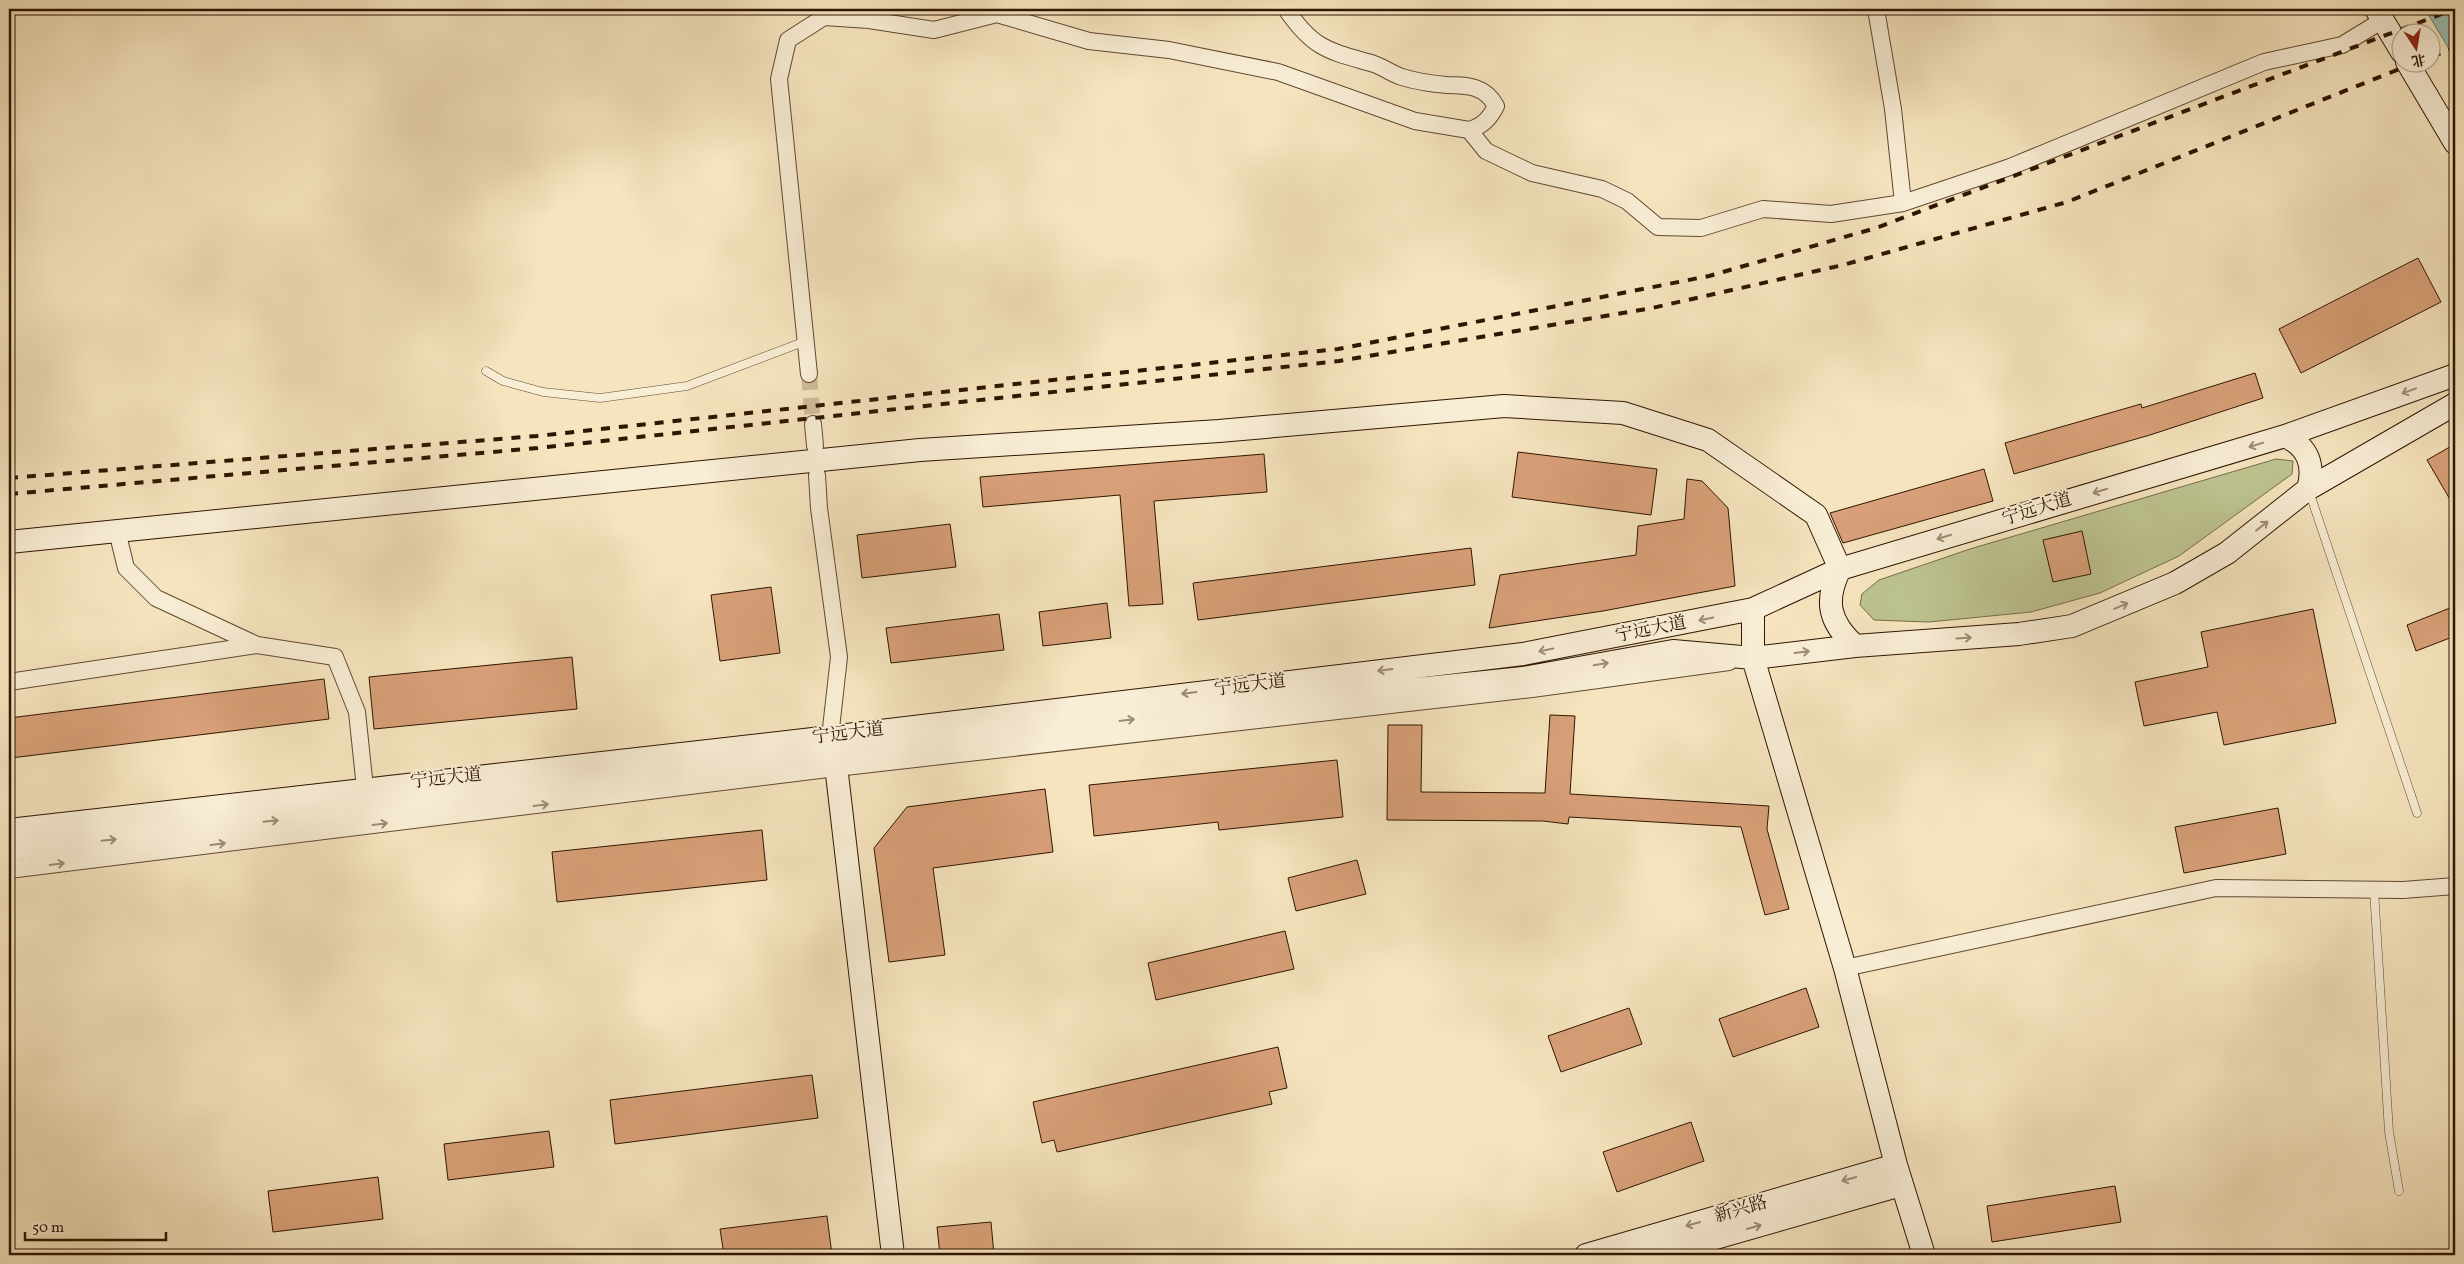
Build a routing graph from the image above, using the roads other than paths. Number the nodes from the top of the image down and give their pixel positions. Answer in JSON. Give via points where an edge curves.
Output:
{"nodes":[{"id":1,"x":1286,"y":9,"type":"edge"},
{"id":2,"x":1876,"y":9,"type":"edge"},
{"id":3,"x":2380,"y":14,"type":"edge"},
{"id":4,"x":2392,"y":35,"type":"edge"},
{"id":5,"x":2413,"y":72,"type":"edge"},
{"id":6,"x":1470,"y":130,"type":"junction"},
{"id":7,"x":2455,"y":143,"type":"edge"},
{"id":8,"x":1903,"y":203,"type":"junction"},
{"id":9,"x":806,"y":341,"type":"junction"},
{"id":10,"x":486,"y":371,"type":"dead end"},
{"id":11,"x":809,"y":374,"type":"tunnel mouth"},
{"id":12,"x":2455,"y":375,"type":"edge"},
{"id":13,"x":2455,"y":404,"type":"edge"},
{"id":14,"x":813,"y":424,"type":"tunnel mouth"},
{"id":15,"x":2285,"y":436,"type":"junction"},
{"id":16,"x":815,"y":446,"type":"dead end"},
{"id":17,"x":817,"y":475,"type":"dead end"},
{"id":18,"x":2308,"y":489,"type":"junction"},
{"id":19,"x":117,"y":531,"type":"junction"},
{"id":20,"x":9,"y":542,"type":"edge"},
{"id":21,"x":1840,"y":569,"type":"junction"},
{"id":22,"x":1753,"y":609,"type":"junction"},
{"id":23,"x":257,"y":645,"type":"junction"},
{"id":24,"x":1855,"y":646,"type":"junction"},
{"id":25,"x":1754,"y":658,"type":"junction"},
{"id":26,"x":9,"y":682,"type":"edge"},
{"id":27,"x":833,"y":754,"type":"junction"},
{"id":28,"x":365,"y":788,"type":"junction"},
{"id":29,"x":2418,"y":813,"type":"dead end"},
{"id":30,"x":9,"y":830,"type":"edge"},
{"id":31,"x":9,"y":851,"type":"edge"},
{"id":32,"x":9,"y":870,"type":"edge"},
{"id":33,"x":2455,"y":886,"type":"edge"},
{"id":34,"x":2374,"y":890,"type":"junction"},
{"id":35,"x":1845,"y":968,"type":"junction"},
{"id":36,"x":1898,"y":1175,"type":"junction"},
{"id":37,"x":2399,"y":1191,"type":"dead end"},
{"id":38,"x":893,"y":1255,"type":"edge"},
{"id":39,"x":1586,"y":1255,"type":"edge"},
{"id":40,"x":1656,"y":1255,"type":"edge"},
{"id":41,"x":1924,"y":1255,"type":"edge"}],
"edges":[{"from":1,"to":6,"type":"street","via":[[1310,38],[1336,54],[1376,65],[1401,77],[1475,87],[1490,95],[1496,106],[1489,119]]},
{"from":2,"to":8,"type":"street","via":[[1893,109]]},
{"from":3,"to":4,"type":"main road"},
{"from":3,"to":8,"type":"street","via":[[2342,45],[2264,62],[2010,167]]},
{"from":5,"to":7,"type":"main road"},
{"from":6,"to":8,"type":"street","via":[[1486,151],[1532,173],[1602,189],[1627,201],[1658,227],[1701,228],[1763,209],[1831,214]]},
{"from":6,"to":9,"type":"street","via":[[1415,120],[1278,72],[1169,50],[1089,41],[997,14],[934,30],[824,17],[788,40],[779,79]]},
{"from":9,"to":10,"type":"lane","via":[[687,386],[600,398],[543,392],[503,382]]},
{"from":9,"to":11,"type":"street"},
{"from":12,"to":15,"type":"main road","name":"宁远大道","one_way":true},
{"from":13,"to":18,"type":"main road","name":"宁远大道"},
{"from":14,"to":16,"type":"street"},
{"from":15,"to":18,"type":"main road","via":[[2306,451],[2312,477]]},
{"from":15,"to":21,"type":"main road","name":"宁远大道","one_way":true},
{"from":17,"to":27,"type":"street","via":[[839,657]]},
{"from":24,"to":18,"type":"main road","name":"宁远大道","one_way":true,"via":[[2019,634],[2072,626],[2175,583],[2227,553]]},
{"from":18,"to":29,"type":"lane"},
{"from":19,"to":20,"type":"main road"},
{"from":19,"to":21,"type":"main road","via":[[920,450],[1219,431],[1504,406],[1623,413],[1708,440],[1816,515]]},
{"from":19,"to":23,"type":"street","via":[[126,568],[156,598]]},
{"from":21,"to":22,"type":"main road","name":"宁远大道"},
{"from":21,"to":24,"type":"main road","via":[[1832,584],[1830,602],[1833,619]]},
{"from":22,"to":25,"type":"main road"},
{"from":22,"to":27,"type":"main road","name":"宁远大道","one_way":true,"via":[[1523,654]]},
{"from":23,"to":26,"type":"street"},
{"from":23,"to":28,"type":"street","via":[[334,657],[357,712]]},
{"from":25,"to":24,"type":"main road","name":"宁远大道","one_way":true},
{"from":27,"to":25,"type":"main road","name":"宁远大道","one_way":true,"via":[[1523,678],[1673,651]]},
{"from":25,"to":35,"type":"main road"},
{"from":27,"to":28,"type":"main road","name":"宁远大道"},
{"from":31,"to":27,"type":"main road","name":"宁远大道","one_way":true},
{"from":32,"to":27,"type":"street","name":"宁远大道","one_way":true},
{"from":27,"to":38,"type":"main road"},
{"from":28,"to":30,"type":"main road","name":"宁远大道"},
{"from":33,"to":34,"type":"street"},
{"from":34,"to":35,"type":"street","via":[[2216,888]]},
{"from":34,"to":37,"type":"lane","via":[[2389,1132]]},
{"from":35,"to":36,"type":"main road"},
{"from":36,"to":39,"type":"main road","name":"新兴路","one_way":true},
{"from":40,"to":36,"type":"main road","name":"新兴路","one_way":true},
{"from":36,"to":41,"type":"main road"}]}
